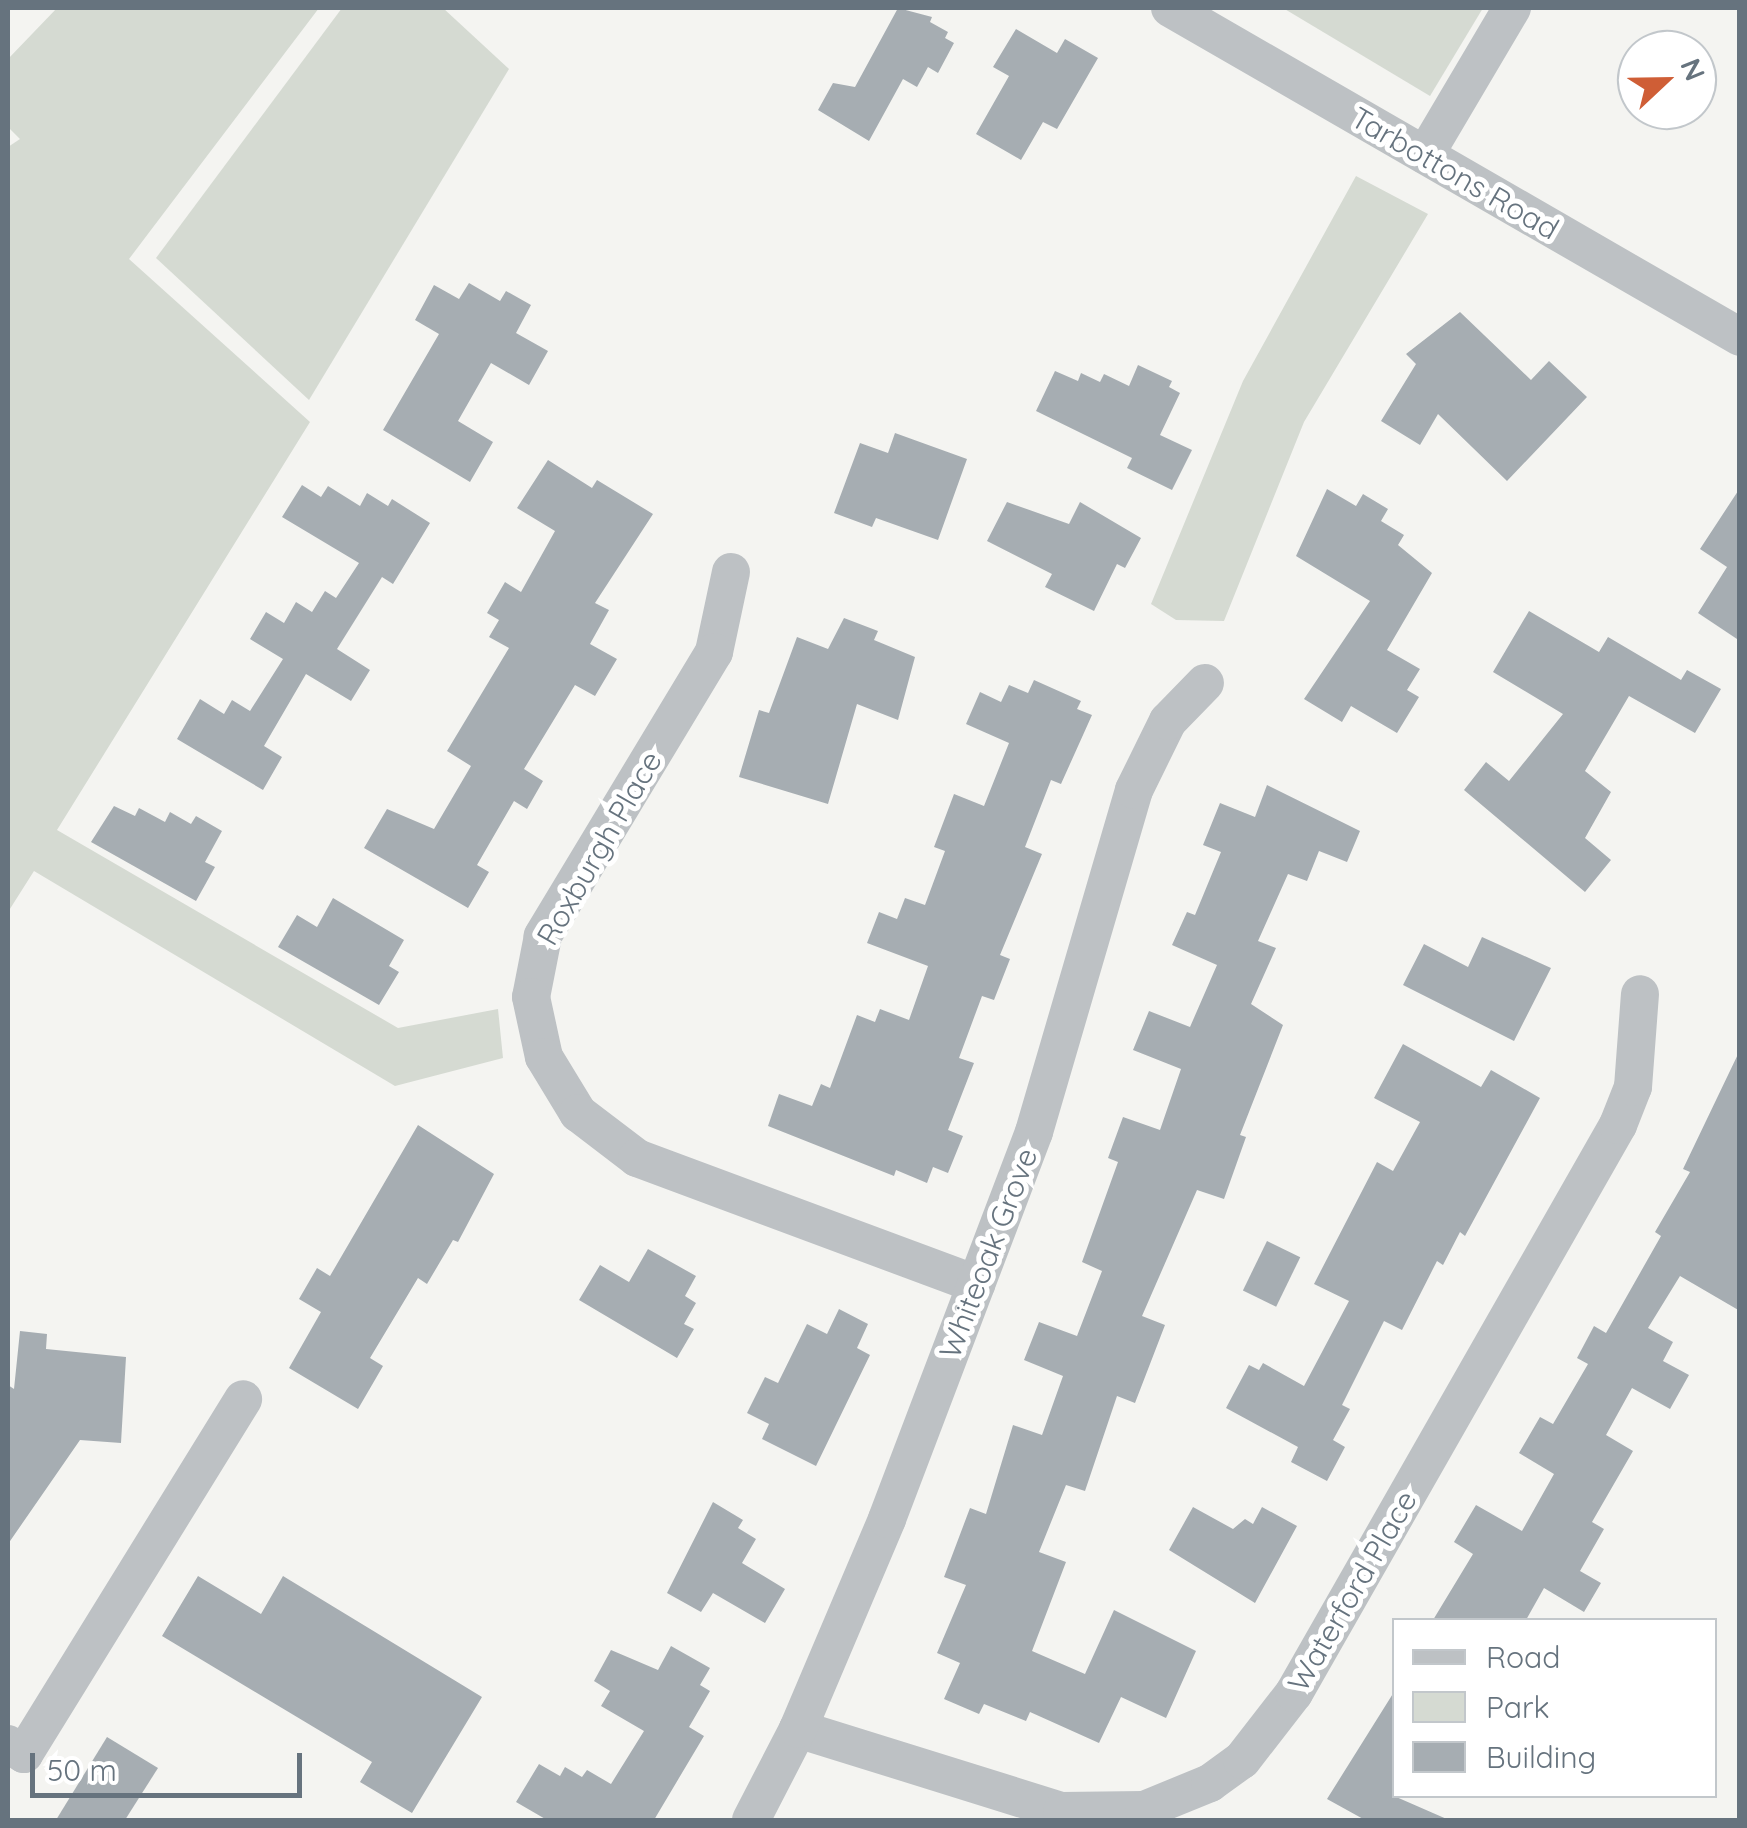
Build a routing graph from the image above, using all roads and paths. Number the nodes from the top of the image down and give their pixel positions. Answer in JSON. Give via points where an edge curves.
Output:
{"nodes":[{"id":1,"x":1170,"y":8,"type":"edge"},
{"id":2,"x":1512,"y":8,"type":"edge"},
{"id":3,"x":1424,"y":156,"type":"junction"},
{"id":4,"x":1740,"y":337,"type":"edge"},
{"id":5,"x":731,"y":572,"type":"dead end"},
{"id":6,"x":1205,"y":683,"type":"dead end"},
{"id":7,"x":1640,"y":994,"type":"dead end"},
{"id":8,"x":976,"y":1284,"type":"junction"},
{"id":9,"x":243,"y":1400,"type":"dead end"},
{"id":10,"x":798,"y":1729,"type":"junction"},
{"id":11,"x":16,"y":1749,"type":"edge"},
{"id":12,"x":751,"y":1820,"type":"edge"}],
"edges":[{"from":1,"to":3,"type":"street","name":"Tarbottons Road"},
{"from":2,"to":3,"type":"street"},
{"from":3,"to":4,"type":"street","name":"Tarbottons Road"},
{"from":5,"to":8,"type":"street","name":"Roxburgh Place","via":[[714,652],[543,936],[531,997],[544,1057],[578,1113],[637,1158]]},
{"from":6,"to":8,"type":"street","name":"Whiteoak Grove","via":[[1168,721],[1134,790],[1062,1046]]},
{"from":7,"to":10,"type":"street","name":"Waterford Place","via":[[1634,1087],[1618,1125],[1294,1693],[1242,1760],[1210,1783],[1144,1810],[1062,1811]]},
{"from":8,"to":10,"type":"street","name":"Whiteoak Grove"},
{"from":9,"to":11,"type":"street"},
{"from":10,"to":12,"type":"street","name":"Whiteoak Grove"}]}
